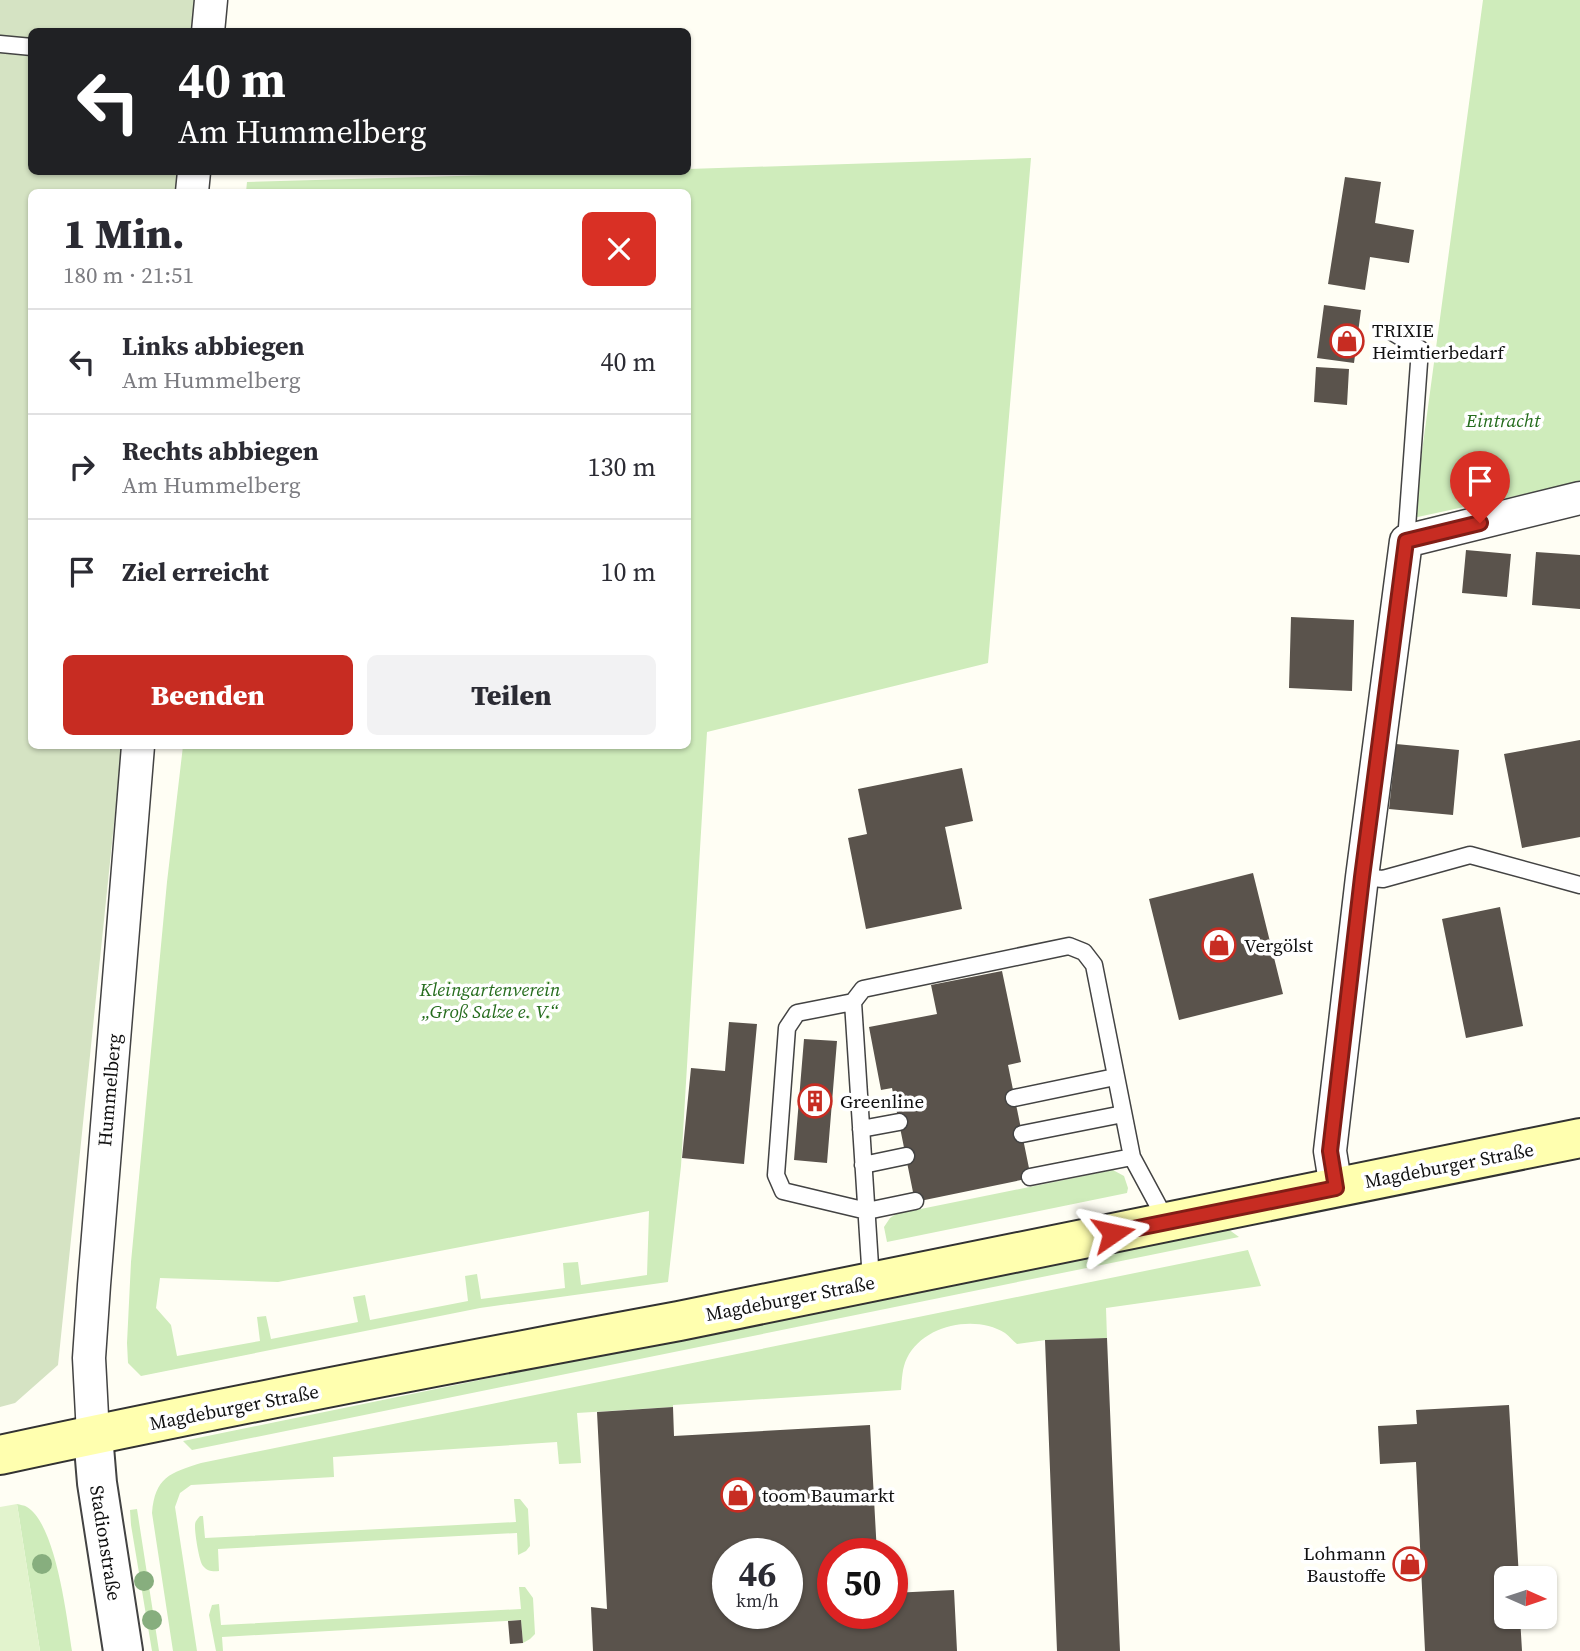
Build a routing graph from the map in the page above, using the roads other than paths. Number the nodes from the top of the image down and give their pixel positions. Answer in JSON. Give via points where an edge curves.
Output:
{"nodes":[{"id":1,"x":211,"y":0,"type":"edge"},
{"id":2,"x":208,"y":28,"type":"edge"},
{"id":3,"x":0,"y":44,"type":"edge"},
{"id":4,"x":28,"y":47,"type":"edge"},
{"id":5,"x":1392,"y":332,"type":"dead end"},
{"id":6,"x":1580,"y":498,"type":"edge"},
{"id":7,"x":1406,"y":541,"type":"junction"},
{"id":8,"x":138,"y":749,"type":"edge"},
{"id":9,"x":1362,"y":877,"type":"junction"},
{"id":10,"x":1580,"y":885,"type":"edge"},
{"id":11,"x":853,"y":1002,"type":"junction"},
{"id":12,"x":1115,"y":1077,"type":"junction"},
{"id":13,"x":1014,"y":1098,"type":"dead end"},
{"id":14,"x":1123,"y":1114,"type":"junction"},
{"id":15,"x":899,"y":1122,"type":"dead end"},
{"id":16,"x":861,"y":1129,"type":"junction"},
{"id":17,"x":1022,"y":1134,"type":"dead end"},
{"id":18,"x":1580,"y":1138,"type":"edge"},
{"id":19,"x":906,"y":1156,"type":"dead end"},
{"id":20,"x":1132,"y":1157,"type":"junction"},
{"id":21,"x":863,"y":1165,"type":"junction"},
{"id":22,"x":1030,"y":1177,"type":"dead end"},
{"id":23,"x":1336,"y":1188,"type":"junction"},
{"id":24,"x":915,"y":1201,"type":"dead end"},
{"id":25,"x":867,"y":1211,"type":"junction"},
{"id":26,"x":1167,"y":1222,"type":"junction"},
{"id":27,"x":871,"y":1282,"type":"junction"},
{"id":28,"x":93,"y":1435,"type":"junction"},
{"id":29,"x":0,"y":1455,"type":"edge"},
{"id":30,"x":123,"y":1651,"type":"edge"}],
"edges":[{"from":1,"to":2,"type":"street"},
{"from":3,"to":4,"type":"lane"},
{"from":5,"to":7,"type":"lane","via":[[1420,349]]},
{"from":6,"to":7,"type":"street"},
{"from":7,"to":9,"type":"street"},
{"from":8,"to":28,"type":"street","name":"Hummelberg","via":[[89,1358]]},
{"from":9,"to":10,"type":"lane","via":[[1383,879],[1470,855]]},
{"from":9,"to":23,"type":"street","via":[[1330,1151]]},
{"from":11,"to":12,"type":"lane","via":[[863,989],[1069,946],[1084,952],[1094,965]]},
{"from":11,"to":16,"type":"lane"},
{"from":11,"to":25,"type":"lane","via":[[797,1013],[787,1028],[776,1175],[783,1191]]},
{"from":12,"to":13,"type":"lane"},
{"from":12,"to":14,"type":"lane"},
{"from":14,"to":17,"type":"lane"},
{"from":14,"to":20,"type":"lane"},
{"from":15,"to":16,"type":"lane"},
{"from":16,"to":21,"type":"lane"},
{"from":18,"to":23,"type":"main road","name":"Magdeburger Straße"},
{"from":19,"to":21,"type":"lane"},
{"from":20,"to":22,"type":"lane"},
{"from":20,"to":26,"type":"lane"},
{"from":21,"to":25,"type":"lane"},
{"from":23,"to":26,"type":"main road","name":"Magdeburger Straße"},
{"from":24,"to":25,"type":"lane"},
{"from":25,"to":27,"type":"lane"},
{"from":26,"to":27,"type":"main road","name":"Magdeburger Straße"},
{"from":27,"to":28,"type":"main road","name":"Magdeburger Straße"},
{"from":28,"to":29,"type":"main road","name":"Magdeburger Straße"},
{"from":28,"to":30,"type":"street","name":"Stadionstraße"}]}
